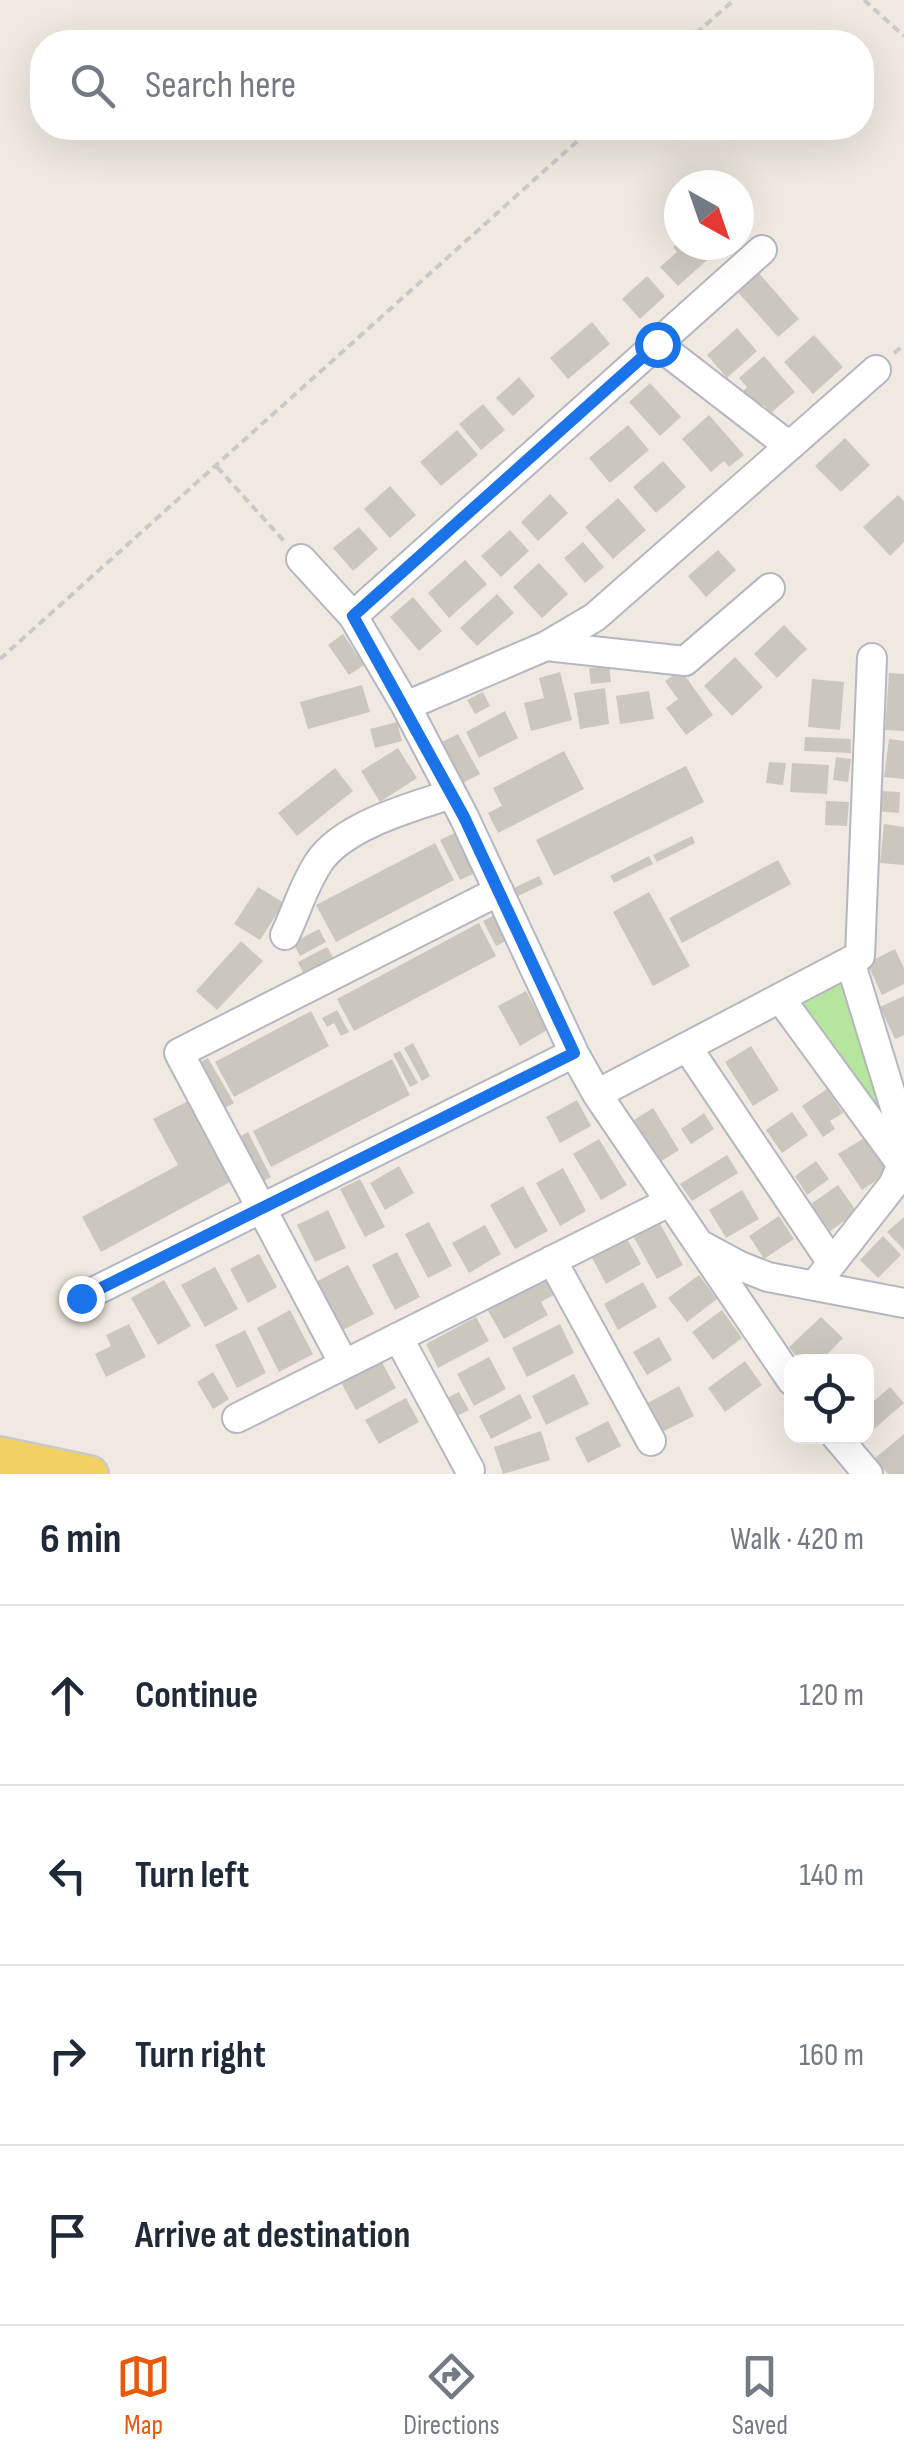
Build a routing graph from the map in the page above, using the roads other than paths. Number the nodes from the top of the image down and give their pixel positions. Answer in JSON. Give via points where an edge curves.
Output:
{"nodes":[{"id":1,"x":762,"y":250,"type":"dead end"},
{"id":2,"x":657,"y":344,"type":"junction"},
{"id":3,"x":876,"y":370,"type":"dead end"},
{"id":4,"x":789,"y":446,"type":"junction"},
{"id":5,"x":301,"y":559,"type":"road end"},
{"id":6,"x":770,"y":588,"type":"dead end"},
{"id":7,"x":353,"y":616,"type":"junction"},
{"id":8,"x":546,"y":646,"type":"junction"},
{"id":9,"x":872,"y":658,"type":"dead end"},
{"id":10,"x":406,"y":706,"type":"junction"},
{"id":11,"x":452,"y":794,"type":"junction"},
{"id":12,"x":498,"y":892,"type":"junction"},
{"id":13,"x":286,"y":935,"type":"dead end"},
{"id":14,"x":850,"y":961,"type":"junction"},
{"id":15,"x":780,"y":998,"type":"junction"},
{"id":16,"x":687,"y":1047,"type":"junction"},
{"id":17,"x":574,"y":1053,"type":"junction"},
{"id":18,"x":597,"y":1094,"type":"junction"},
{"id":19,"x":903,"y":1154,"type":"edge"},
{"id":20,"x":669,"y":1202,"type":"junction"},
{"id":21,"x":260,"y":1209,"type":"junction"},
{"id":22,"x":696,"y":1242,"type":"junction"},
{"id":23,"x":552,"y":1260,"type":"junction"},
{"id":24,"x":832,"y":1263,"type":"junction"},
{"id":25,"x":814,"y":1286,"type":"junction"},
{"id":26,"x":81,"y":1298,"type":"dead end"},
{"id":27,"x":904,"y":1303,"type":"edge"},
{"id":28,"x":398,"y":1337,"type":"junction"},
{"id":29,"x":344,"y":1364,"type":"junction"},
{"id":30,"x":784,"y":1369,"type":"edge"},
{"id":31,"x":237,"y":1418,"type":"dead end"},
{"id":32,"x":651,"y":1440,"type":"dead end"},
{"id":33,"x":843,"y":1444,"type":"edge"},
{"id":34,"x":0,"y":1455,"type":"edge"},
{"id":35,"x":470,"y":1470,"type":"dead end"},
{"id":36,"x":90,"y":1474,"type":"edge"},
{"id":37,"x":868,"y":1474,"type":"edge"}],
"edges":[{"from":1,"to":2,"type":"street"},
{"from":2,"to":4,"type":"street"},
{"from":2,"to":7,"type":"street"},
{"from":3,"to":4,"type":"street"},
{"from":4,"to":8,"type":"street","via":[[594,617]]},
{"from":5,"to":7,"type":"street"},
{"from":6,"to":8,"type":"street","via":[[685,662]]},
{"from":7,"to":10,"type":"street"},
{"from":8,"to":10,"type":"street"},
{"from":9,"to":14,"type":"street","via":[[860,956]]},
{"from":10,"to":11,"type":"street"},
{"from":11,"to":12,"type":"street"},
{"from":11,"to":13,"type":"street","via":[[334,844]]},
{"from":12,"to":17,"type":"street"},
{"from":12,"to":21,"type":"street","via":[[179,1054]]},
{"from":14,"to":15,"type":"street"},
{"from":14,"to":19,"type":"street"},
{"from":15,"to":16,"type":"street"},
{"from":15,"to":19,"type":"street"},
{"from":16,"to":18,"type":"street"},
{"from":16,"to":24,"type":"street"},
{"from":17,"to":18,"type":"street"},
{"from":17,"to":21,"type":"street"},
{"from":18,"to":20,"type":"street"},
{"from":19,"to":24,"type":"street","via":[[893,1185]]},
{"from":20,"to":22,"type":"street"},
{"from":20,"to":23,"type":"street"},
{"from":21,"to":26,"type":"street"},
{"from":21,"to":29,"type":"street"},
{"from":22,"to":25,"type":"street","via":[[768,1277]]},
{"from":22,"to":30,"type":"street"},
{"from":23,"to":28,"type":"street"},
{"from":23,"to":32,"type":"street"},
{"from":24,"to":25,"type":"street"},
{"from":25,"to":27,"type":"street"},
{"from":28,"to":29,"type":"street"},
{"from":28,"to":35,"type":"street"},
{"from":29,"to":31,"type":"street"},
{"from":33,"to":37,"type":"street"},
{"from":34,"to":36,"type":"main road"}]}
